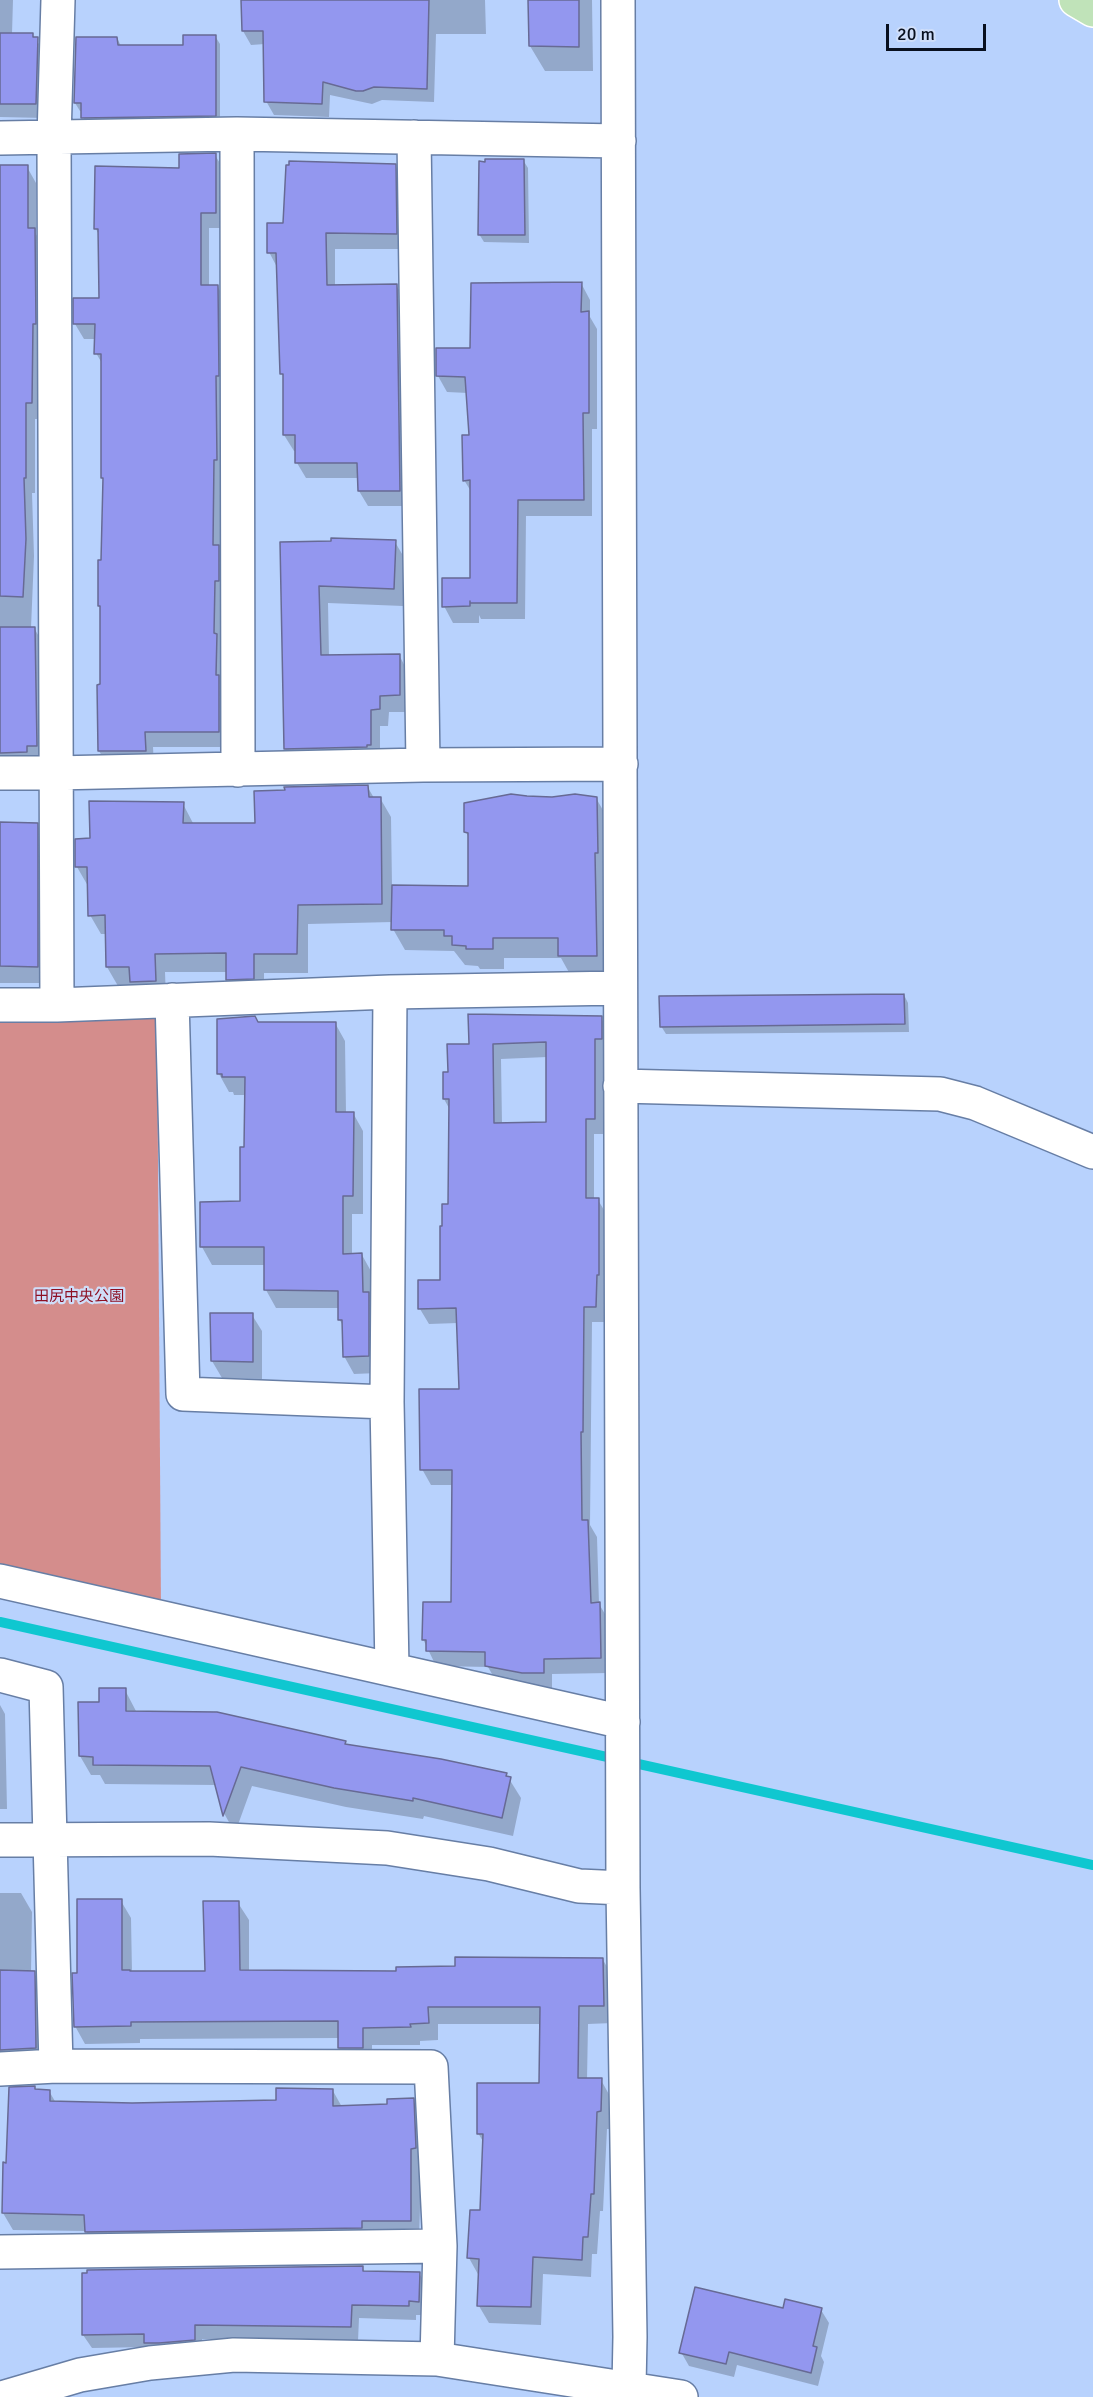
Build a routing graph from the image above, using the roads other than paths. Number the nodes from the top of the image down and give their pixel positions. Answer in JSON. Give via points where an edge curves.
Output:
{"nodes":[{"id":1,"x":57,"y":0,"type":"edge"},
{"id":2,"x":618,"y":0,"type":"edge"},
{"id":3,"x":1076,"y":0,"type":"edge"},
{"id":4,"x":1093,"y":10,"type":"edge"},
{"id":5,"x":237,"y":134,"type":"junction"},
{"id":6,"x":414,"y":137,"type":"junction"},
{"id":7,"x":0,"y":138,"type":"edge"},
{"id":8,"x":54,"y":138,"type":"junction"},
{"id":9,"x":619,"y":141,"type":"junction"},
{"id":10,"x":621,"y":764,"type":"junction"},
{"id":11,"x":423,"y":765,"type":"junction"},
{"id":12,"x":238,"y":770,"type":"junction"},
{"id":13,"x":0,"y":773,"type":"edge"},
{"id":14,"x":56,"y":773,"type":"junction"},
{"id":15,"x":620,"y":988,"type":"junction"},
{"id":16,"x":390,"y":992,"type":"junction"},
{"id":17,"x":172,"y":1000,"type":"junction"},
{"id":18,"x":0,"y":1005,"type":"edge"},
{"id":19,"x":57,"y":1005,"type":"junction"},
{"id":20,"x":620,"y":1086,"type":"junction"},
{"id":21,"x":1093,"y":1152,"type":"edge"},
{"id":22,"x":387,"y":1402,"type":"junction"},
{"id":23,"x":0,"y":1581,"type":"edge"},
{"id":24,"x":392,"y":1669,"type":"junction"},
{"id":25,"x":0,"y":1675,"type":"edge"},
{"id":26,"x":623,"y":1722,"type":"junction"},
{"id":27,"x":0,"y":1840,"type":"edge"},
{"id":28,"x":49,"y":1840,"type":"junction"},
{"id":29,"x":623,"y":1888,"type":"junction"},
{"id":30,"x":56,"y":2066,"type":"junction"},
{"id":31,"x":0,"y":2069,"type":"edge"},
{"id":32,"x":440,"y":2246,"type":"junction"},
{"id":33,"x":0,"y":2252,"type":"edge"},
{"id":34,"x":437,"y":2359,"type":"junction"},
{"id":35,"x":627,"y":2392,"type":"edge"},
{"id":36,"x":5,"y":2397,"type":"edge"},
{"id":37,"x":681,"y":2397,"type":"edge"}],
"edges":[{"from":1,"to":8,"type":"street"},
{"from":2,"to":9,"type":"street"},
{"from":3,"to":4,"type":"main road"},
{"from":5,"to":6,"type":"street"},
{"from":5,"to":8,"type":"street"},
{"from":5,"to":12,"type":"street"},
{"from":6,"to":9,"type":"street"},
{"from":6,"to":11,"type":"street"},
{"from":7,"to":8,"type":"street"},
{"from":8,"to":14,"type":"street"},
{"from":9,"to":10,"type":"street"},
{"from":10,"to":11,"type":"street"},
{"from":10,"to":15,"type":"street"},
{"from":11,"to":12,"type":"street"},
{"from":12,"to":14,"type":"street"},
{"from":13,"to":14,"type":"street"},
{"from":14,"to":19,"type":"street"},
{"from":15,"to":16,"type":"street"},
{"from":15,"to":20,"type":"street"},
{"from":16,"to":17,"type":"street"},
{"from":16,"to":22,"type":"street"},
{"from":17,"to":19,"type":"street"},
{"from":17,"to":22,"type":"street","via":[[183,1394]]},
{"from":18,"to":19,"type":"street"},
{"from":20,"to":21,"type":"street","via":[[940,1094],[975,1103]]},
{"from":20,"to":26,"type":"street"},
{"from":22,"to":24,"type":"street"},
{"from":23,"to":24,"type":"street"},
{"from":24,"to":26,"type":"street"},
{"from":25,"to":28,"type":"street","via":[[46,1687]]},
{"from":26,"to":29,"type":"street"},
{"from":27,"to":28,"type":"street"},
{"from":28,"to":29,"type":"street","via":[[209,1839],[387,1848],[489,1864],[579,1886]]},
{"from":28,"to":30,"type":"street"},
{"from":29,"to":35,"type":"street","via":[[630,2337]]},
{"from":30,"to":31,"type":"street"},
{"from":30,"to":32,"type":"street","via":[[431,2067]]},
{"from":32,"to":33,"type":"street"},
{"from":32,"to":34,"type":"street"},
{"from":34,"to":35,"type":"street"},
{"from":34,"to":36,"type":"street","via":[[234,2355],[150,2362],[80,2375]]},
{"from":35,"to":37,"type":"street"}]}
